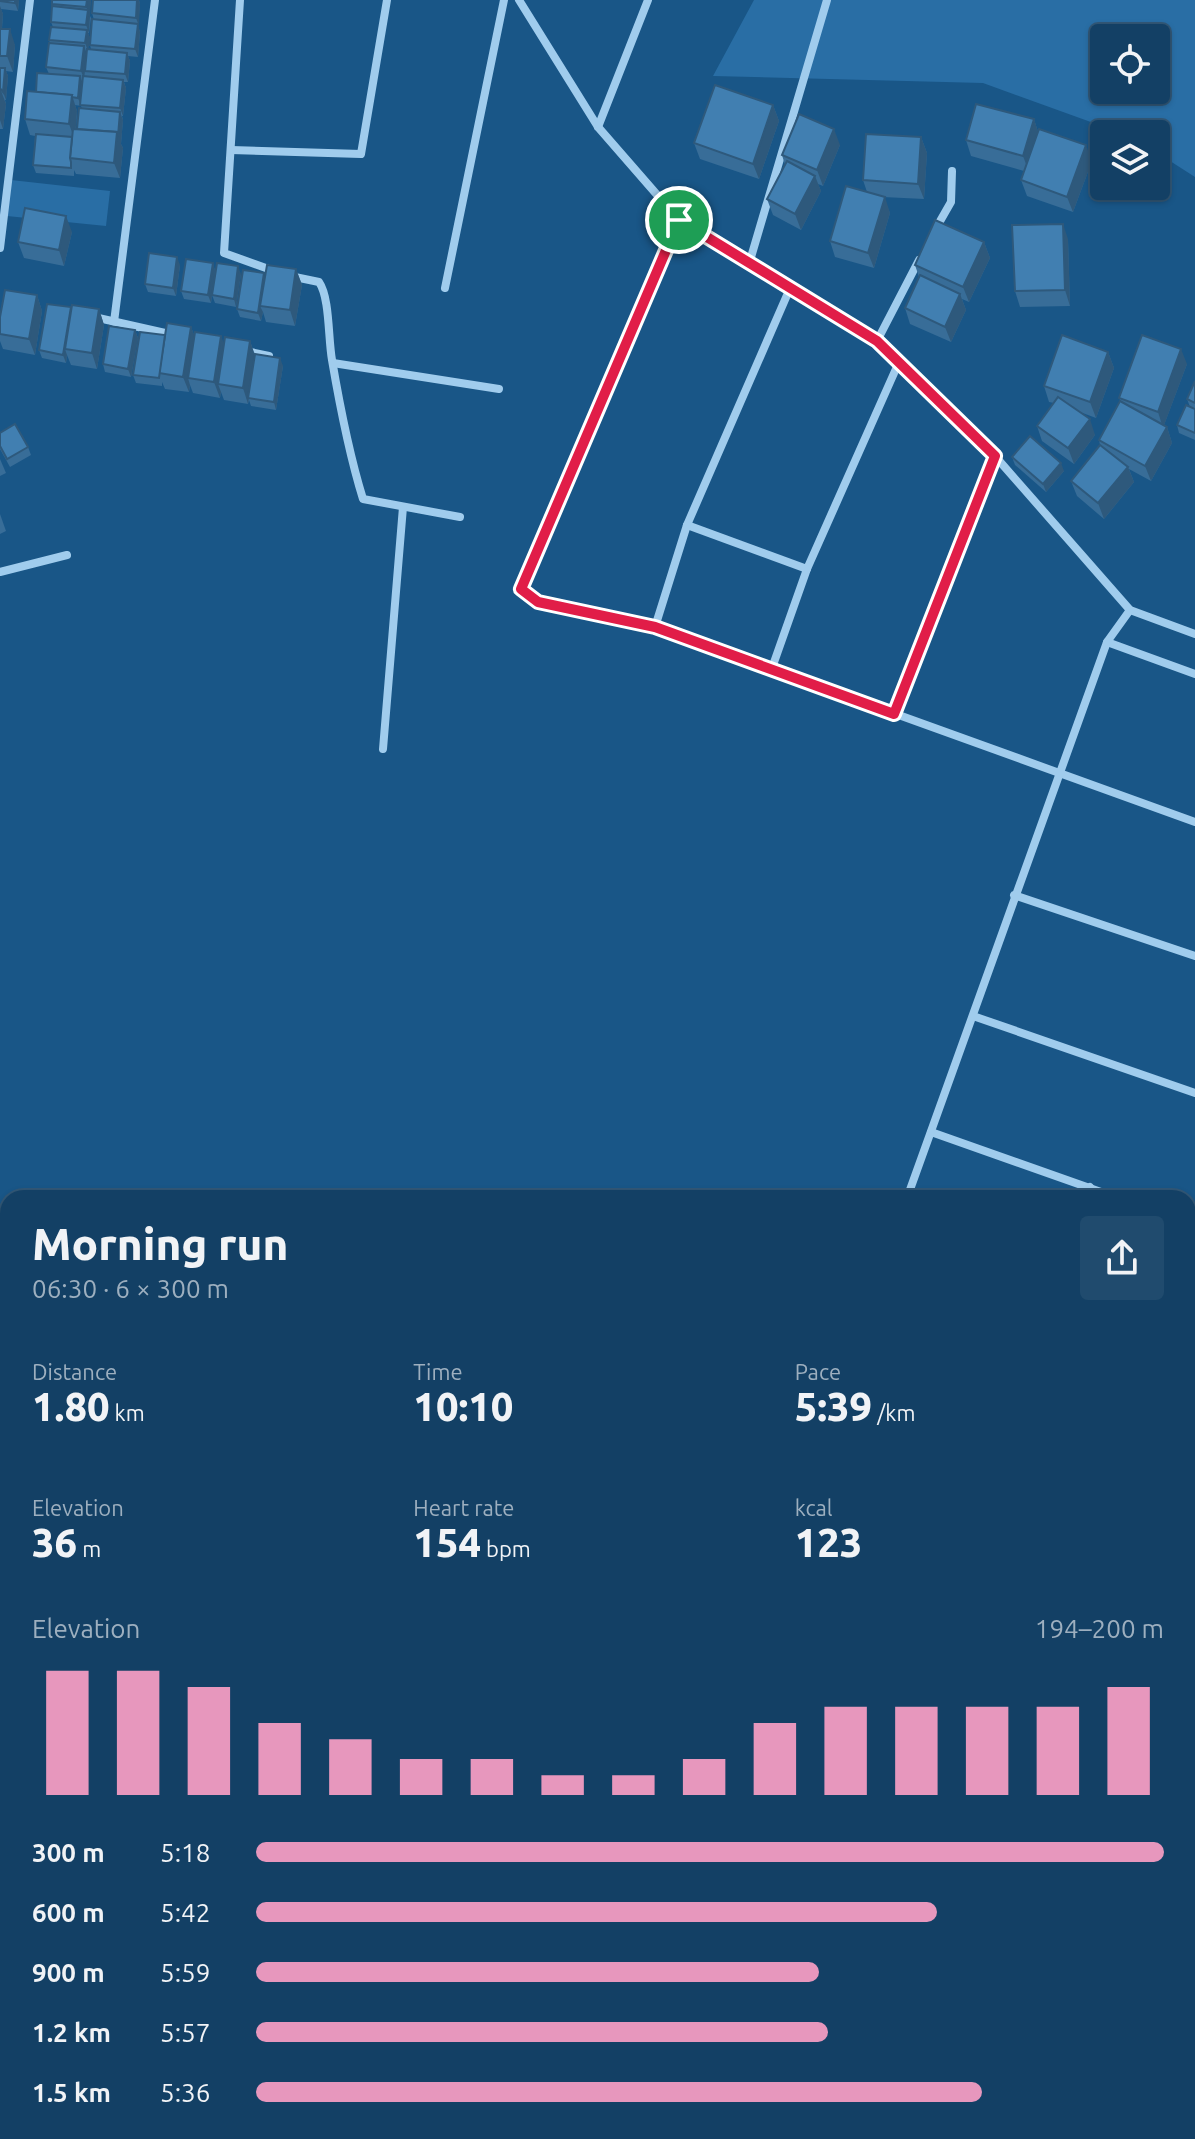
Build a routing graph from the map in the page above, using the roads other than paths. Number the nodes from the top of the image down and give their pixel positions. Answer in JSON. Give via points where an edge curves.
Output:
{"nodes":[{"id":1,"x":30,"y":0,"type":"edge"},
{"id":2,"x":155,"y":0,"type":"edge"},
{"id":3,"x":240,"y":0,"type":"edge"},
{"id":4,"x":387,"y":0,"type":"edge"},
{"id":5,"x":504,"y":0,"type":"edge"},
{"id":6,"x":519,"y":0,"type":"edge"},
{"id":7,"x":648,"y":0,"type":"edge"},
{"id":8,"x":827,"y":0,"type":"edge"},
{"id":9,"x":598,"y":127,"type":"junction"},
{"id":10,"x":231,"y":150,"type":"junction"},
{"id":11,"x":952,"y":171,"type":"dead end"},
{"id":12,"x":679,"y":220,"type":"junction"},
{"id":13,"x":931,"y":236,"type":"edge"},
{"id":14,"x":0,"y":248,"type":"edge"},
{"id":15,"x":925,"y":249,"type":"edge"},
{"id":16,"x":749,"y":264,"type":"junction"},
{"id":17,"x":791,"y":286,"type":"junction"},
{"id":18,"x":445,"y":288,"type":"dead end"},
{"id":19,"x":86,"y":316,"type":"edge"},
{"id":20,"x":114,"y":322,"type":"junction"},
{"id":21,"x":191,"y":339,"type":"edge"},
{"id":22,"x":877,"y":341,"type":"junction"},
{"id":23,"x":238,"y":349,"type":"edge"},
{"id":24,"x":269,"y":356,"type":"edge"},
{"id":25,"x":899,"y":362,"type":"junction"},
{"id":26,"x":333,"y":363,"type":"junction"},
{"id":27,"x":499,"y":389,"type":"dead end"},
{"id":28,"x":995,"y":456,"type":"junction"},
{"id":29,"x":403,"y":507,"type":"junction"},
{"id":30,"x":460,"y":517,"type":"dead end"},
{"id":31,"x":687,"y":525,"type":"junction"},
{"id":32,"x":67,"y":555,"type":"dead end"},
{"id":33,"x":807,"y":569,"type":"junction"},
{"id":34,"x":0,"y":572,"type":"edge"},
{"id":35,"x":1130,"y":610,"type":"junction"},
{"id":36,"x":655,"y":627,"type":"junction"},
{"id":37,"x":1195,"y":634,"type":"edge"},
{"id":38,"x":1107,"y":642,"type":"junction"},
{"id":39,"x":772,"y":668,"type":"junction"},
{"id":40,"x":1195,"y":674,"type":"edge"},
{"id":41,"x":894,"y":714,"type":"junction"},
{"id":42,"x":383,"y":749,"type":"dead end"},
{"id":43,"x":1058,"y":773,"type":"junction"},
{"id":44,"x":1195,"y":822,"type":"edge"},
{"id":45,"x":1014,"y":895,"type":"junction"},
{"id":46,"x":1195,"y":956,"type":"edge"},
{"id":47,"x":973,"y":1016,"type":"junction"},
{"id":48,"x":1195,"y":1093,"type":"edge"},
{"id":49,"x":931,"y":1132,"type":"junction"},
{"id":50,"x":1090,"y":1187,"type":"junction"},
{"id":51,"x":910,"y":1190,"type":"edge"},
{"id":52,"x":1086,"y":1190,"type":"edge"},
{"id":53,"x":1098,"y":1190,"type":"edge"}],
"edges":[{"from":1,"to":14,"type":"street"},
{"from":2,"to":20,"type":"street"},
{"from":3,"to":10,"type":"street"},
{"from":4,"to":10,"type":"street","via":[[361,154]]},
{"from":5,"to":18,"type":"street"},
{"from":6,"to":9,"type":"street"},
{"from":7,"to":9,"type":"street"},
{"from":8,"to":16,"type":"street"},
{"from":9,"to":12,"type":"street"},
{"from":10,"to":26,"type":"street","via":[[224,253],[319,282],[326,295]]},
{"from":11,"to":13,"type":"street","via":[[948,212]]},
{"from":12,"to":16,"type":"street"},
{"from":12,"to":36,"type":"street","via":[[521,589],[538,602]]},
{"from":15,"to":22,"type":"street"},
{"from":16,"to":17,"type":"street"},
{"from":17,"to":22,"type":"street"},
{"from":17,"to":31,"type":"street"},
{"from":19,"to":20,"type":"street"},
{"from":20,"to":21,"type":"street"},
{"from":22,"to":25,"type":"street"},
{"from":23,"to":24,"type":"street"},
{"from":25,"to":28,"type":"street"},
{"from":25,"to":33,"type":"street"},
{"from":26,"to":27,"type":"street"},
{"from":26,"to":29,"type":"street","via":[[363,499]]},
{"from":28,"to":35,"type":"street"},
{"from":28,"to":41,"type":"street"},
{"from":29,"to":30,"type":"street"},
{"from":29,"to":42,"type":"street"},
{"from":31,"to":33,"type":"street"},
{"from":31,"to":36,"type":"street"},
{"from":32,"to":34,"type":"street"},
{"from":33,"to":39,"type":"street"},
{"from":35,"to":37,"type":"street"},
{"from":35,"to":38,"type":"street"},
{"from":36,"to":39,"type":"street"},
{"from":38,"to":40,"type":"street"},
{"from":38,"to":43,"type":"street"},
{"from":39,"to":41,"type":"street"},
{"from":41,"to":43,"type":"street"},
{"from":43,"to":44,"type":"street"},
{"from":43,"to":45,"type":"street"},
{"from":45,"to":46,"type":"street"},
{"from":45,"to":47,"type":"street"},
{"from":47,"to":48,"type":"street"},
{"from":47,"to":49,"type":"street"},
{"from":49,"to":50,"type":"street"},
{"from":49,"to":51,"type":"street"},
{"from":50,"to":52,"type":"street"},
{"from":50,"to":53,"type":"street"}]}
